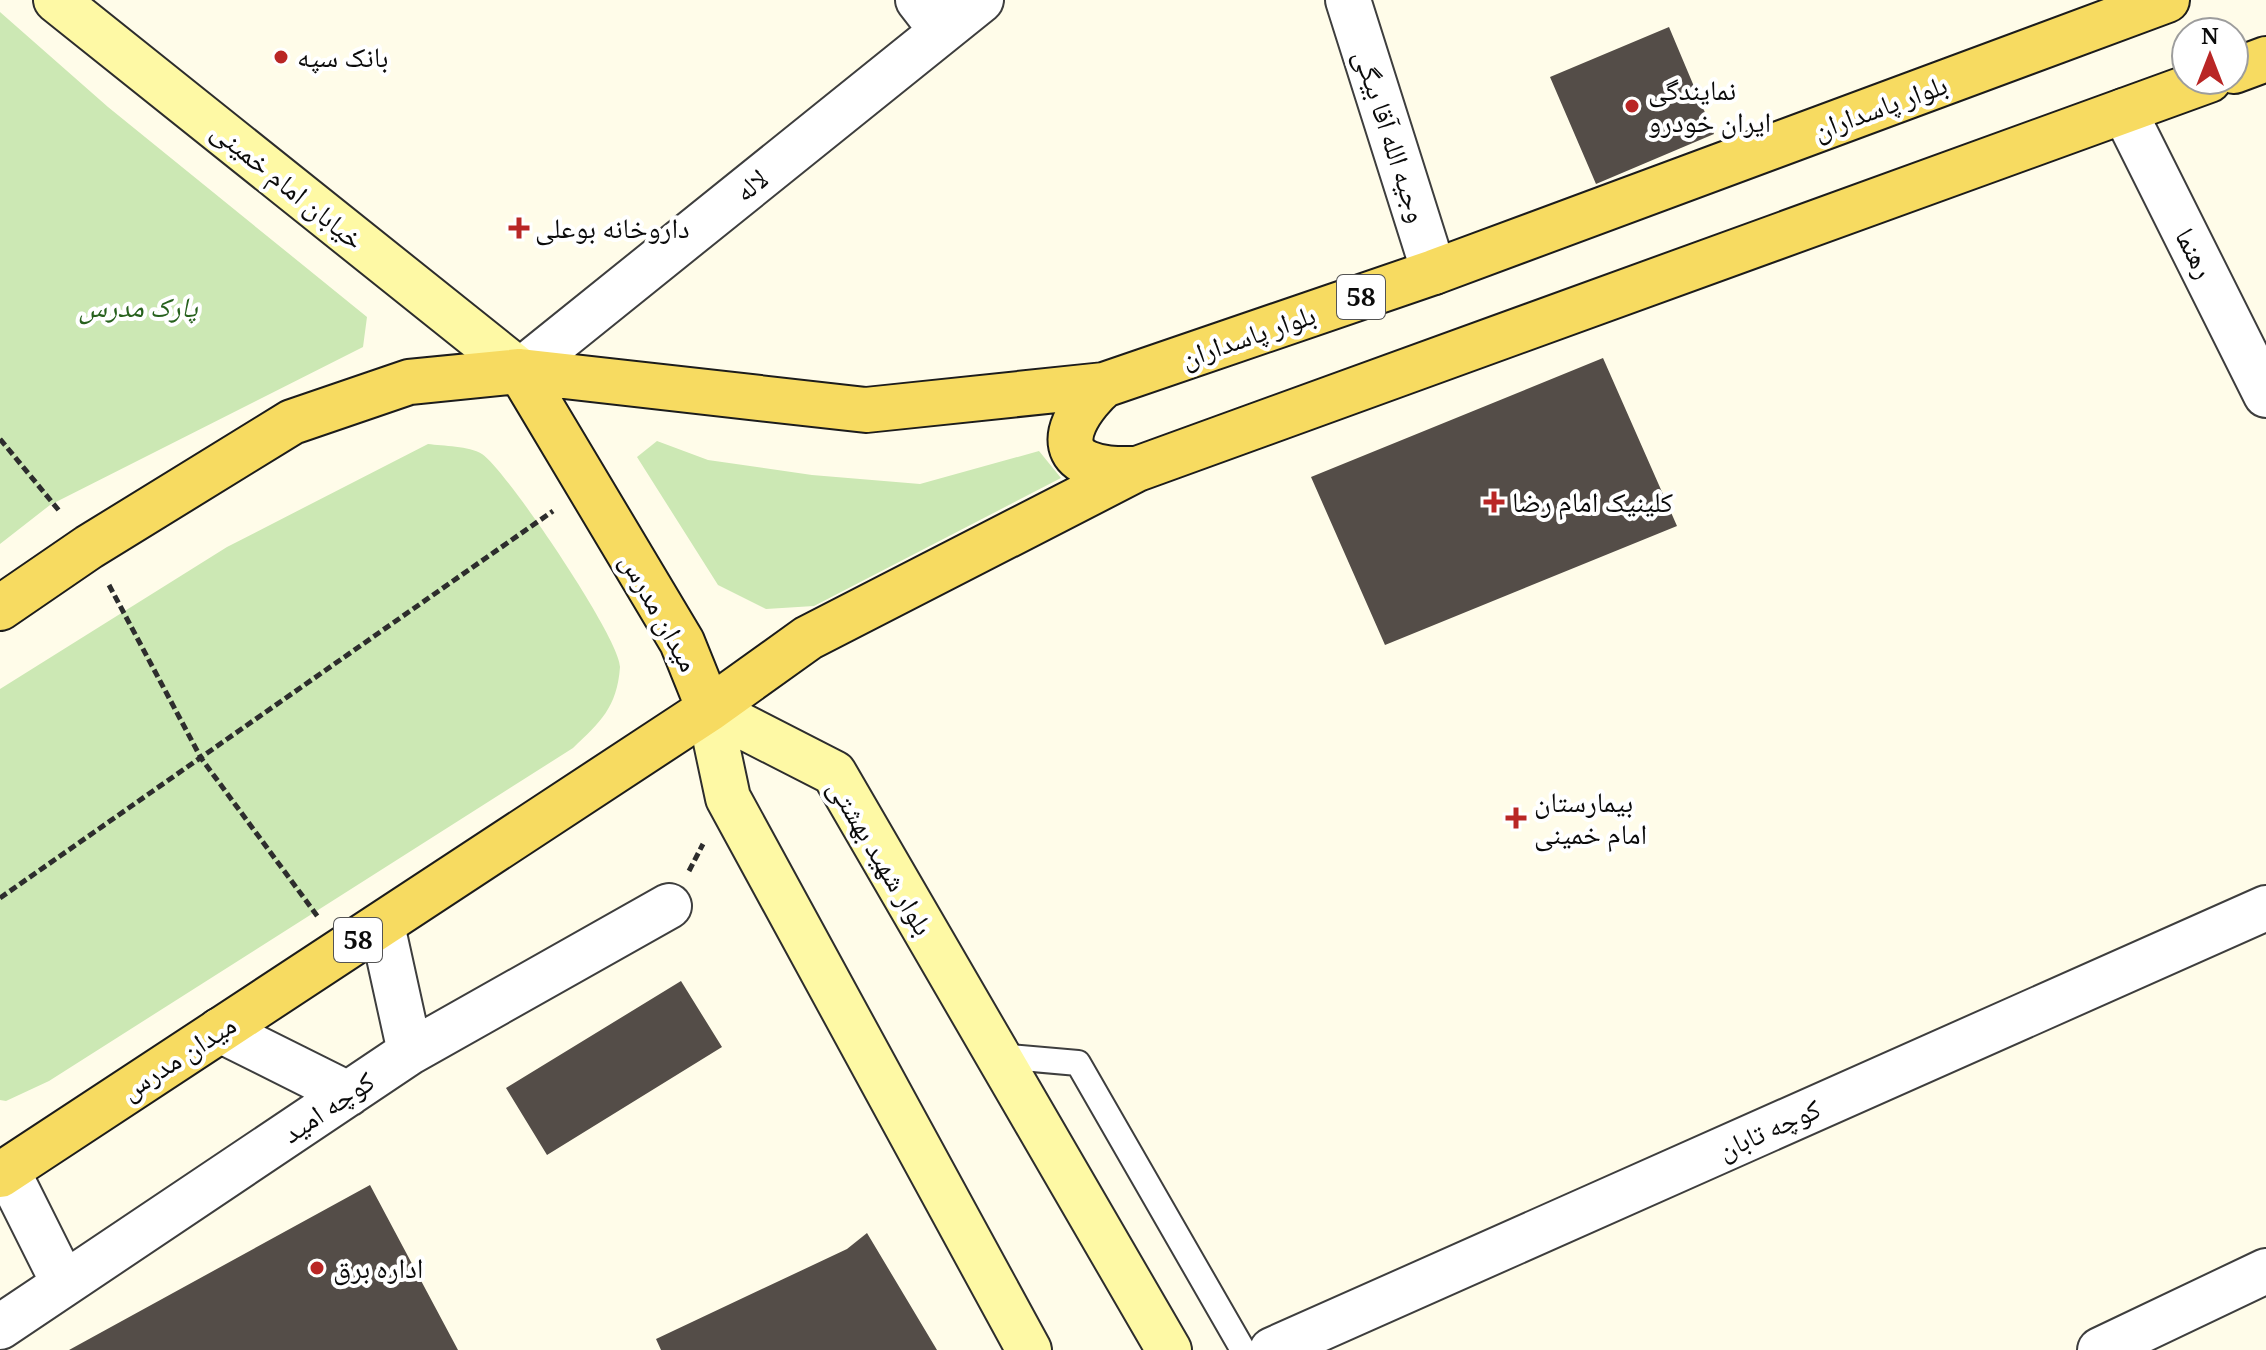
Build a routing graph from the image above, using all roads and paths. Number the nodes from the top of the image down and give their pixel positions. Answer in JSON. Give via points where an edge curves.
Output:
{"nodes":[{"id":1,"x":56,"y":0,"type":"edge"},
{"id":2,"x":981,"y":0,"type":"edge"},
{"id":3,"x":1348,"y":0,"type":"edge"},
{"id":4,"x":2167,"y":0,"type":"edge"},
{"id":5,"x":930,"y":16,"type":"edge"},
{"id":6,"x":2170,"y":94,"type":"edge"},
{"id":7,"x":2124,"y":111,"type":"junction"},
{"id":8,"x":1434,"y":272,"type":"junction"},
{"id":9,"x":520,"y":371,"type":"junction"},
{"id":10,"x":1104,"y":385,"type":"junction"},
{"id":11,"x":2266,"y":395,"type":"edge"},
{"id":12,"x":0,"y":439,"type":"edge"},
{"id":13,"x":1137,"y":469,"type":"junction"},
{"id":14,"x":589,"y":487,"type":"junction"},
{"id":15,"x":89,"y":547,"type":"junction"},
{"id":16,"x":0,"y":608,"type":"edge"},
{"id":17,"x":709,"y":709,"type":"junction"},
{"id":18,"x":201,"y":758,"type":"junction"},
{"id":19,"x":0,"y":898,"type":"edge"},
{"id":20,"x":669,"y":906,"type":"dead end"},
{"id":21,"x":2266,"y":908,"type":"edge"},
{"id":22,"x":382,"y":925,"type":"junction"},
{"id":23,"x":342,"y":950,"type":"junction"},
{"id":24,"x":220,"y":1030,"type":"junction"},
{"id":25,"x":410,"y":1052,"type":"junction"},
{"id":26,"x":998,"y":1056,"type":"junction"},
{"id":27,"x":348,"y":1094,"type":"junction"},
{"id":28,"x":2,"y":1171,"type":"edge"},
{"id":29,"x":2266,"y":1271,"type":"edge"},
{"id":30,"x":64,"y":1284,"type":"junction"},
{"id":31,"x":0,"y":1327,"type":"edge"},
{"id":32,"x":1029,"y":1350,"type":"edge"},
{"id":33,"x":1169,"y":1350,"type":"edge"},
{"id":34,"x":1243,"y":1350,"type":"edge"},
{"id":35,"x":1272,"y":1350,"type":"edge"},
{"id":36,"x":2100,"y":1350,"type":"edge"}],
"edges":[{"from":1,"to":9,"type":"main road","name":"خیابان امام خمینی"},
{"from":2,"to":5,"type":"street","name":"لاله"},
{"from":3,"to":8,"type":"street","name":"وجیه الله آقا بیگی"},
{"from":4,"to":8,"type":"main road","name":"بلوار پاسداران","number":"58"},
{"from":5,"to":9,"type":"street","name":"لاله"},
{"from":6,"to":7,"type":"main road","number":"58"},
{"from":7,"to":11,"type":"street","name":"رهنما"},
{"from":7,"to":13,"type":"main road","number":"58"},
{"from":8,"to":10,"type":"main road","name":"بلوار پاسداران","number":"58"},
{"from":9,"to":10,"type":"main road","name":"بلوار پاسداران","number":"58","via":[[866,410]]},
{"from":9,"to":14,"type":"main road","name":"میدان مدرس"},
{"from":9,"to":15,"type":"main road","number":"58","via":[[409,382],[292,422]]},
{"from":10,"to":13,"type":"main road","via":[[1076,415],[1073,447],[1083,461],[1102,468]]},
{"from":12,"to":15,"type":"path"},
{"from":13,"to":17,"type":"main road","number":"58","via":[[808,638]]},
{"from":14,"to":17,"type":"main road","name":"میدان مدرس","via":[[682,642]]},
{"from":14,"to":18,"type":"path"},
{"from":15,"to":16,"type":"main road","number":"58"},
{"from":15,"to":18,"type":"path"},
{"from":17,"to":22,"type":"main road","name":"میدان مدرس","number":"58"},
{"from":17,"to":26,"type":"main road","name":"بلوار شهید بهشتی","via":[[834,773]]},
{"from":17,"to":32,"type":"main road","via":[[728,798]]},
{"from":18,"to":19,"type":"path"},
{"from":18,"to":23,"type":"path"},
{"from":20,"to":25,"type":"street","name":"کوچه امید"},
{"from":21,"to":35,"type":"street","name":"کوچه تابان"},
{"from":22,"to":23,"type":"main road","name":"میدان مدرس","number":"58"},
{"from":22,"to":25,"type":"street"},
{"from":23,"to":24,"type":"main road","name":"میدان مدرس","number":"58"},
{"from":24,"to":27,"type":"street"},
{"from":24,"to":28,"type":"main road","name":"میدان مدرس","number":"58"},
{"from":25,"to":27,"type":"street","name":"کوچه امید"},
{"from":26,"to":33,"type":"main road","name":"بلوار شهید بهشتی"},
{"from":26,"to":34,"type":"lane","via":[[1078,1063]]},
{"from":27,"to":30,"type":"street","name":"کوچه امید"},
{"from":28,"to":30,"type":"street"},
{"from":29,"to":36,"type":"street"},
{"from":30,"to":31,"type":"street","name":"کوچه امید"}]}
